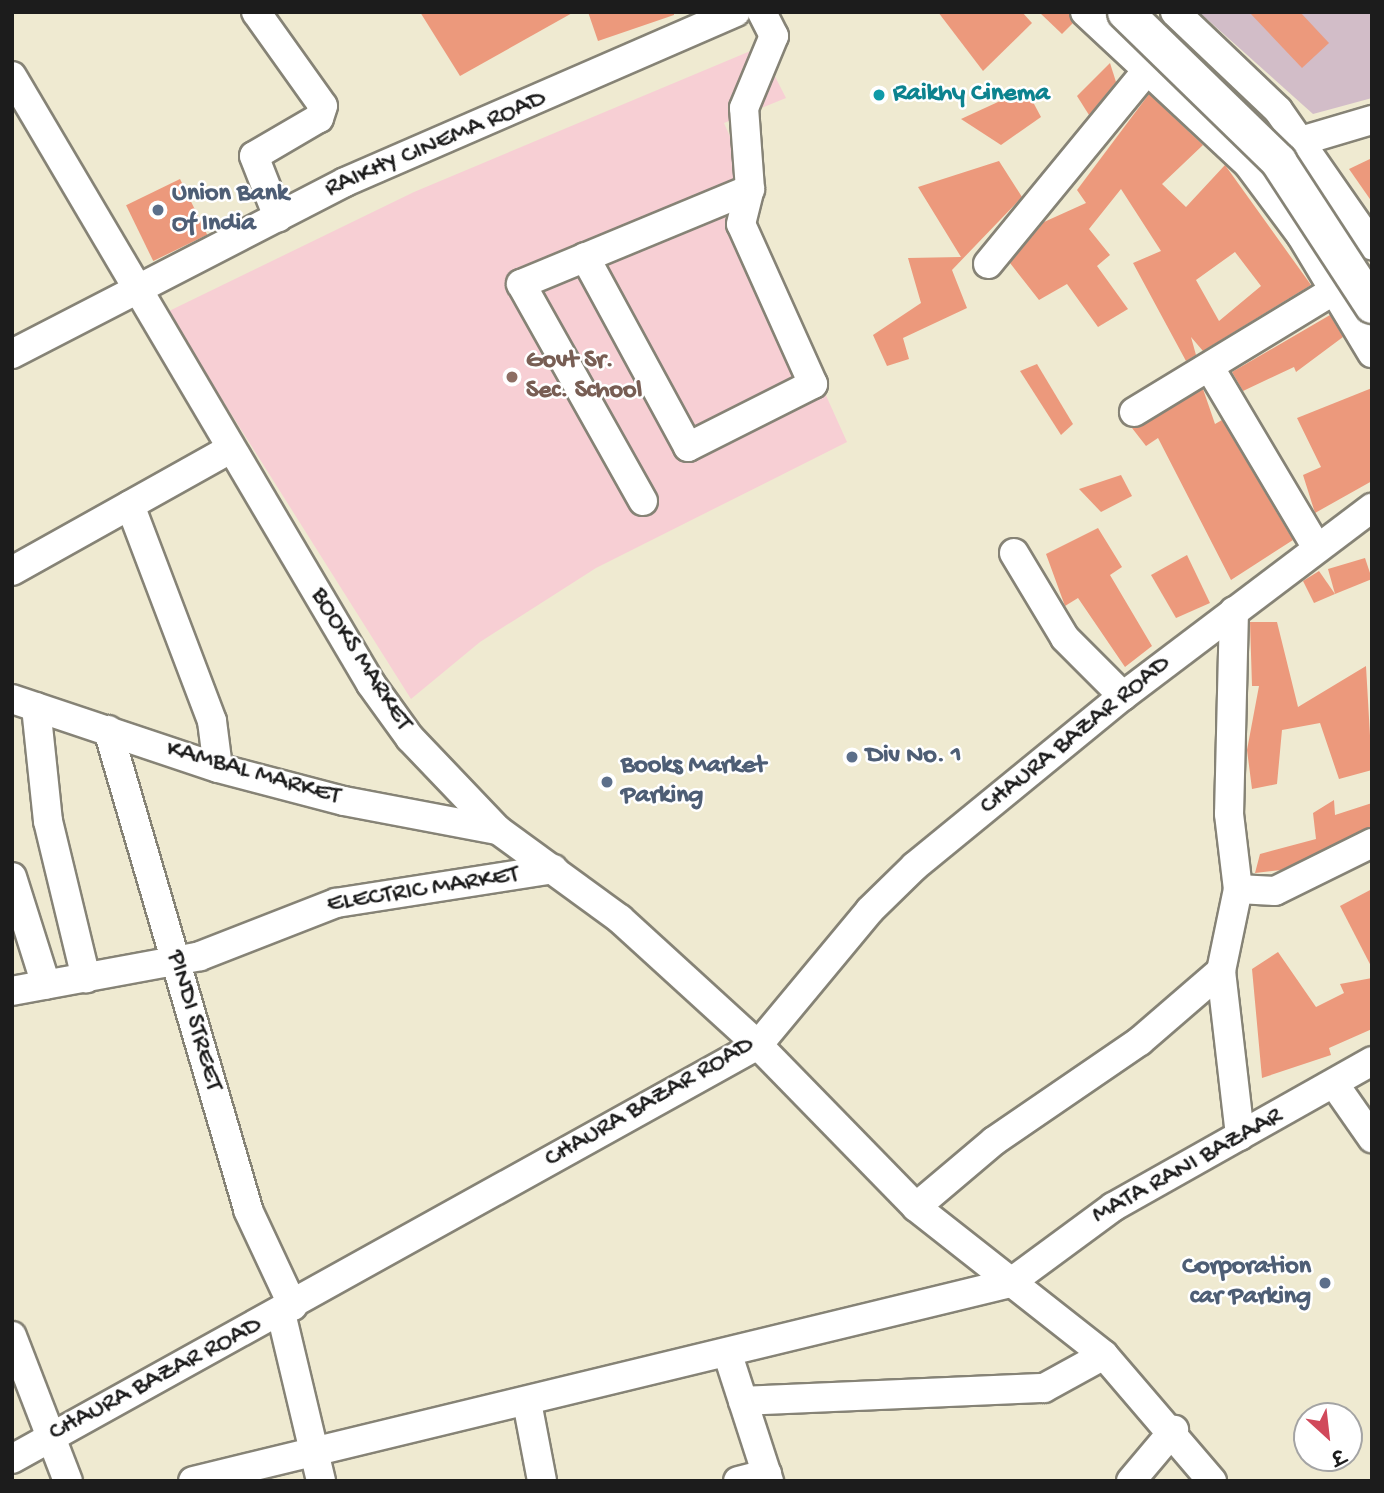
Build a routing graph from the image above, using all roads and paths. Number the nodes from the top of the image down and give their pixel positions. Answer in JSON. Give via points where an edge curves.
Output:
{"nodes":[{"id":1,"x":256,"y":12,"type":"edge"},
{"id":2,"x":736,"y":12,"type":"edge"},
{"id":3,"x":762,"y":12,"type":"edge"},
{"id":4,"x":1085,"y":12,"type":"edge"},
{"id":5,"x":1125,"y":12,"type":"edge"},
{"id":6,"x":1159,"y":12,"type":"edge"},
{"id":7,"x":1175,"y":12,"type":"edge"},
{"id":8,"x":1149,"y":68,"type":"junction"},
{"id":9,"x":12,"y":76,"type":"edge"},
{"id":10,"x":1372,"y":120,"type":"edge"},
{"id":11,"x":1299,"y":139,"type":"junction"},
{"id":12,"x":1248,"y":164,"type":"junction"},
{"id":13,"x":750,"y":190,"type":"junction"},
{"id":14,"x":278,"y":217,"type":"junction"},
{"id":15,"x":1372,"y":245,"type":"edge"},
{"id":16,"x":585,"y":257,"type":"junction"},
{"id":17,"x":988,"y":264,"type":"dead end"},
{"id":18,"x":1372,"y":264,"type":"edge"},
{"id":19,"x":141,"y":289,"type":"junction"},
{"id":20,"x":1336,"y":289,"type":"junction"},
{"id":21,"x":1372,"y":305,"type":"edge"},
{"id":22,"x":1372,"y":353,"type":"edge"},
{"id":23,"x":12,"y":354,"type":"edge"},
{"id":24,"x":1210,"y":368,"type":"junction"},
{"id":25,"x":1134,"y":412,"type":"dead end"},
{"id":26,"x":230,"y":449,"type":"junction"},
{"id":27,"x":643,"y":501,"type":"dead end"},
{"id":28,"x":130,"y":505,"type":"junction"},
{"id":29,"x":1372,"y":508,"type":"edge"},
{"id":30,"x":1317,"y":548,"type":"junction"},
{"id":31,"x":1014,"y":553,"type":"dead end"},
{"id":32,"x":12,"y":570,"type":"edge"},
{"id":33,"x":1234,"y":611,"type":"junction"},
{"id":34,"x":1123,"y":696,"type":"junction"},
{"id":35,"x":24,"y":703,"type":"edge"},
{"id":36,"x":108,"y":730,"type":"junction"},
{"id":37,"x":218,"y":768,"type":"junction"},
{"id":38,"x":498,"y":830,"type":"junction"},
{"id":39,"x":1372,"y":842,"type":"edge"},
{"id":40,"x":552,"y":869,"type":"junction"},
{"id":41,"x":12,"y":877,"type":"edge"},
{"id":42,"x":1238,"y":889,"type":"junction"},
{"id":43,"x":176,"y":962,"type":"junction"},
{"id":44,"x":1221,"y":971,"type":"junction"},
{"id":45,"x":86,"y":978,"type":"junction"},
{"id":46,"x":46,"y":985,"type":"junction"},
{"id":47,"x":12,"y":991,"type":"edge"},
{"id":48,"x":758,"y":1045,"type":"junction"},
{"id":49,"x":1372,"y":1061,"type":"edge"},
{"id":50,"x":1335,"y":1085,"type":"junction"},
{"id":51,"x":1240,"y":1136,"type":"junction"},
{"id":52,"x":1372,"y":1138,"type":"edge"},
{"id":53,"x":916,"y":1208,"type":"junction"},
{"id":54,"x":1010,"y":1283,"type":"junction"},
{"id":55,"x":287,"y":1309,"type":"junction"},
{"id":56,"x":12,"y":1336,"type":"edge"},
{"id":57,"x":728,"y":1355,"type":"junction"},
{"id":58,"x":1104,"y":1355,"type":"junction"},
{"id":59,"x":743,"y":1401,"type":"junction"},
{"id":60,"x":527,"y":1402,"type":"junction"},
{"id":61,"x":1174,"y":1430,"type":"junction"},
{"id":62,"x":53,"y":1436,"type":"junction"},
{"id":63,"x":313,"y":1448,"type":"junction"},
{"id":64,"x":12,"y":1459,"type":"edge"},
{"id":65,"x":768,"y":1477,"type":"edge"},
{"id":66,"x":68,"y":1481,"type":"edge"},
{"id":67,"x":193,"y":1481,"type":"edge"},
{"id":68,"x":321,"y":1481,"type":"edge"},
{"id":69,"x":542,"y":1481,"type":"edge"},
{"id":70,"x":738,"y":1481,"type":"edge"},
{"id":71,"x":1131,"y":1481,"type":"edge"},
{"id":72,"x":1212,"y":1481,"type":"edge"}],
"edges":[{"from":1,"to":14,"type":"street","via":[[323,106],[319,118],[254,156]]},
{"from":2,"to":14,"type":"street","name":"RAIKHY CINEMA ROAD"},
{"from":3,"to":13,"type":"street","via":[[774,36],[744,108]]},
{"from":4,"to":8,"type":"street"},
{"from":5,"to":21,"type":"main road","bridge":true,"via":[[1278,161]]},
{"from":6,"to":18,"type":"main road","via":[[1282,132]]},
{"from":7,"to":11,"type":"street","via":[[1278,110]]},
{"from":8,"to":12,"type":"street"},
{"from":8,"to":17,"type":"street"},
{"from":9,"to":19,"type":"street","name":"BOOKS MARKET"},
{"from":10,"to":11,"type":"street"},
{"from":11,"to":12,"type":"street"},
{"from":11,"to":15,"type":"street"},
{"from":12,"to":20,"type":"street"},
{"from":13,"to":16,"type":"street"},
{"from":13,"to":16,"type":"street","via":[[740,224],[813,384],[688,447]]},
{"from":14,"to":19,"type":"street","name":"RAIKHY CINEMA ROAD"},
{"from":16,"to":27,"type":"street","via":[[521,284]]},
{"from":19,"to":23,"type":"street","name":"RAIKHY CINEMA ROAD"},
{"from":19,"to":26,"type":"street","name":"BOOKS MARKET"},
{"from":20,"to":22,"type":"street"},
{"from":20,"to":24,"type":"street"},
{"from":24,"to":25,"type":"street"},
{"from":24,"to":30,"type":"street"},
{"from":26,"to":28,"type":"street"},
{"from":26,"to":38,"type":"street","name":"BOOKS MARKET","via":[[387,710]]},
{"from":28,"to":32,"type":"street"},
{"from":28,"to":37,"type":"street","via":[[212,721]]},
{"from":29,"to":30,"type":"street","name":"CHAURA BAZAR ROAD"},
{"from":30,"to":33,"type":"street","name":"CHAURA BAZAR ROAD"},
{"from":31,"to":34,"type":"street","via":[[1065,638]]},
{"from":33,"to":34,"type":"street","name":"CHAURA BAZAR ROAD"},
{"from":33,"to":42,"type":"street","via":[[1228,814]]},
{"from":34,"to":48,"type":"street","name":"CHAURA BAZAR ROAD","via":[[888,892]]},
{"from":35,"to":36,"type":"street","name":"KAMBAL MARKET"},
{"from":35,"to":45,"type":"street"},
{"from":36,"to":37,"type":"street","name":"KAMBAL MARKET"},
{"from":36,"to":43,"type":"street","name":"PINDI STREET"},
{"from":37,"to":38,"type":"street","name":"KAMBAL MARKET","via":[[344,801]]},
{"from":38,"to":40,"type":"street","name":"BOOKS MARKET"},
{"from":39,"to":42,"type":"street","via":[[1275,891]]},
{"from":40,"to":43,"type":"street","name":"ELECTRIC MARKET","via":[[336,903]]},
{"from":40,"to":48,"type":"street","name":"BOOKS MARKET","via":[[620,919]]},
{"from":41,"to":46,"type":"street"},
{"from":42,"to":44,"type":"street"},
{"from":43,"to":45,"type":"street","name":"ELECTRIC MARKET"},
{"from":43,"to":55,"type":"street","name":"PINDI STREET","via":[[248,1210]]},
{"from":44,"to":51,"type":"street"},
{"from":44,"to":53,"type":"street","via":[[1140,1041],[994,1141]]},
{"from":45,"to":46,"type":"street","name":"ELECTRIC MARKET"},
{"from":46,"to":47,"type":"street","name":"ELECTRIC MARKET"},
{"from":48,"to":53,"type":"street","name":"BOOKS MARKET"},
{"from":48,"to":55,"type":"street","name":"CHAURA BAZAR ROAD"},
{"from":49,"to":50,"type":"street","name":"MATA RANI BAZAAR"},
{"from":50,"to":51,"type":"street","name":"MATA RANI BAZAAR"},
{"from":50,"to":52,"type":"street"},
{"from":51,"to":54,"type":"street","name":"MATA RANI BAZAAR","via":[[1064,1238]]},
{"from":53,"to":54,"type":"street","name":"BOOKS MARKET"},
{"from":54,"to":57,"type":"street"},
{"from":54,"to":58,"type":"street","name":"BOOKS MARKET"},
{"from":55,"to":62,"type":"street","name":"CHAURA BAZAR ROAD"},
{"from":55,"to":63,"type":"street","name":"PINDI STREET"},
{"from":56,"to":62,"type":"street"},
{"from":57,"to":59,"type":"street"},
{"from":57,"to":60,"type":"street"},
{"from":58,"to":59,"type":"street","via":[[1044,1388]]},
{"from":58,"to":61,"type":"street","name":"BOOKS MARKET"},
{"from":59,"to":65,"type":"street"},
{"from":60,"to":63,"type":"street"},
{"from":60,"to":69,"type":"street"},
{"from":61,"to":71,"type":"street"},
{"from":61,"to":72,"type":"street","name":"BOOKS MARKET"},
{"from":62,"to":64,"type":"street","name":"CHAURA BAZAR ROAD"},
{"from":62,"to":66,"type":"street"},
{"from":63,"to":67,"type":"street"},
{"from":63,"to":68,"type":"street","name":"PINDI STREET"},
{"from":65,"to":70,"type":"street"}]}
